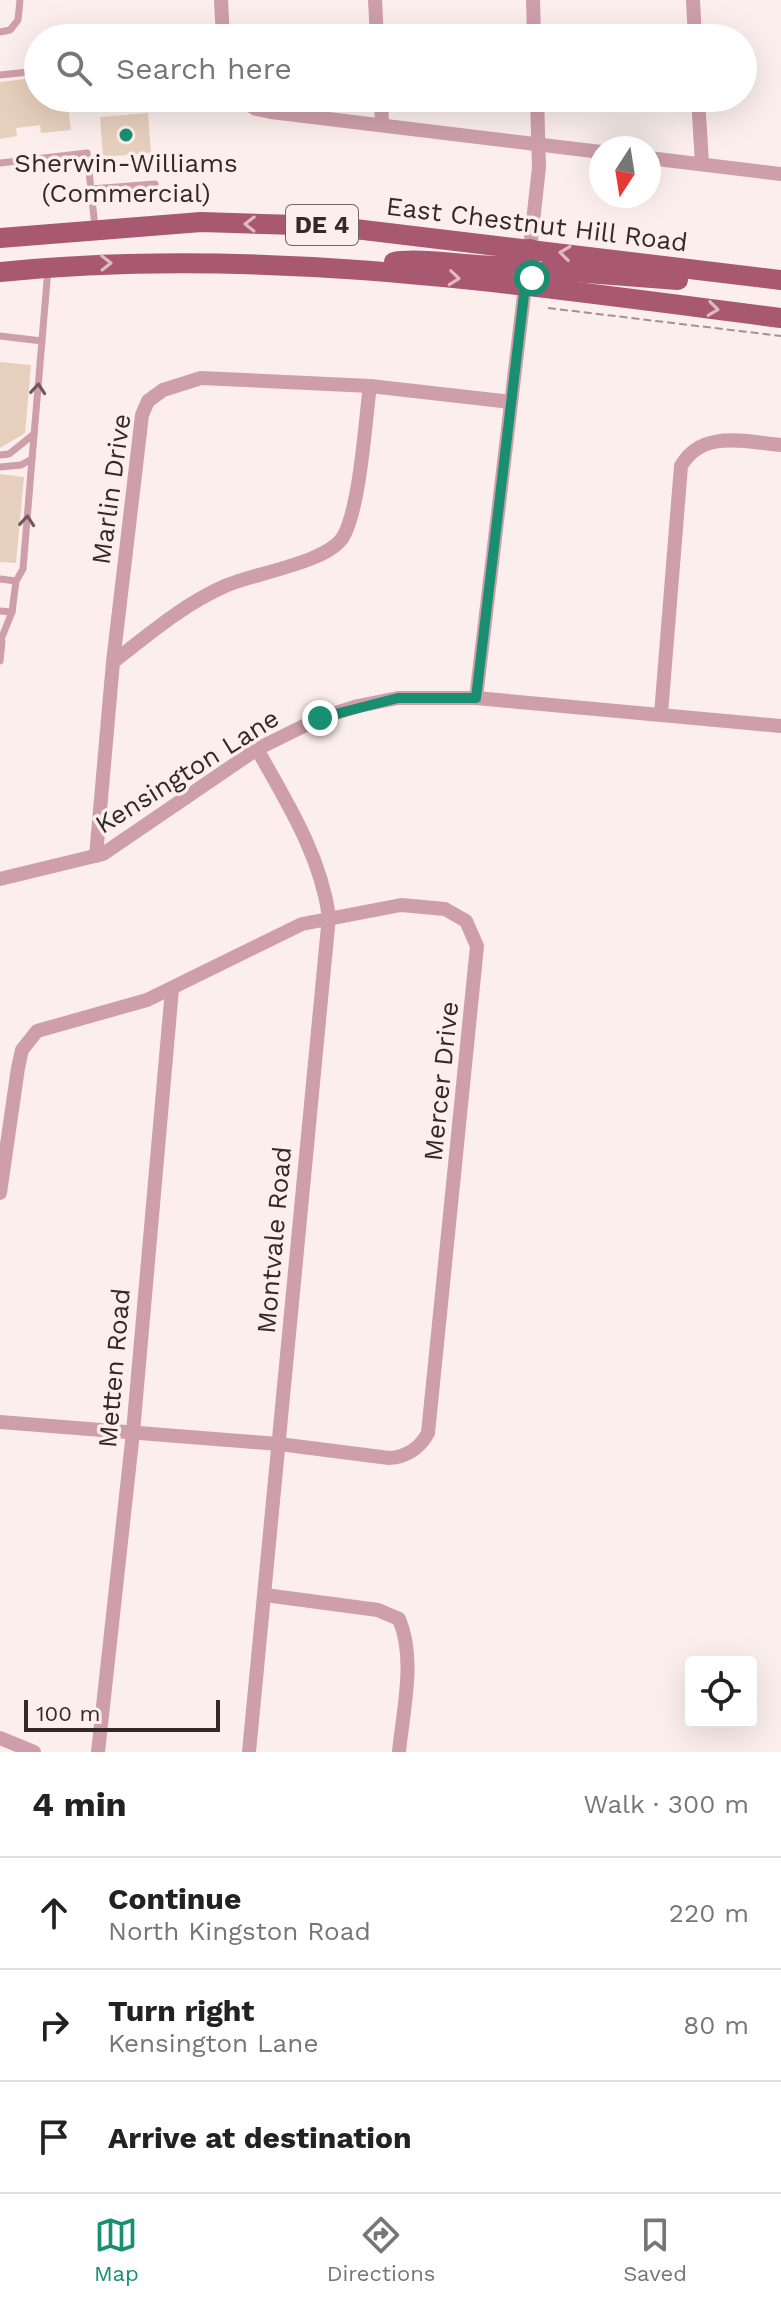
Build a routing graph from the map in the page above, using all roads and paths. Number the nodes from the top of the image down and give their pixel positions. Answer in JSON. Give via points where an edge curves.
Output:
{"nodes":[{"id":1,"x":20,"y":0,"type":"edge"},
{"id":2,"x":221,"y":0,"type":"edge"},
{"id":3,"x":375,"y":0,"type":"edge"},
{"id":4,"x":533,"y":0,"type":"edge"},
{"id":5,"x":693,"y":0,"type":"edge"},
{"id":6,"x":222,"y":24,"type":"edge"},
{"id":7,"x":376,"y":24,"type":"edge"},
{"id":8,"x":534,"y":24,"type":"edge"},
{"id":9,"x":694,"y":24,"type":"edge"},
{"id":10,"x":0,"y":32,"type":"edge"},
{"id":11,"x":24,"y":72,"type":"edge"},
{"id":12,"x":0,"y":75,"type":"edge"},
{"id":13,"x":280,"y":112,"type":"edge"},
{"id":14,"x":382,"y":112,"type":"edge"},
{"id":15,"x":538,"y":112,"type":"edge"},
{"id":16,"x":699,"y":112,"type":"edge"},
{"id":17,"x":382,"y":125,"type":"junction"},
{"id":18,"x":539,"y":144,"type":"junction"},
{"id":19,"x":589,"y":150,"type":"edge"},
{"id":20,"x":661,"y":159,"type":"edge"},
{"id":21,"x":0,"y":163,"type":"edge"},
{"id":22,"x":702,"y":164,"type":"junction"},
{"id":23,"x":781,"y":174,"type":"edge"},
{"id":24,"x":155,"y":184,"type":"dead end"},
{"id":25,"x":91,"y":189,"type":"junction"},
{"id":26,"x":95,"y":229,"type":"junction"},
{"id":27,"x":0,"y":236,"type":"edge"},
{"id":28,"x":530,"y":249,"type":"junction"},
{"id":29,"x":48,"y":267,"type":"junction"},
{"id":30,"x":363,"y":268,"type":"junction"},
{"id":31,"x":0,"y":272,"type":"edge"},
{"id":32,"x":742,"y":275,"type":"junction"},
{"id":33,"x":781,"y":280,"type":"edge"},
{"id":34,"x":525,"y":286,"type":"junction"},
{"id":35,"x":548,"y":308,"type":"dead end"},
{"id":36,"x":781,"y":318,"type":"edge"},
{"id":37,"x":0,"y":336,"type":"edge"},
{"id":38,"x":781,"y":336,"type":"edge"},
{"id":39,"x":42,"y":341,"type":"junction"},
{"id":40,"x":370,"y":386,"type":"junction"},
{"id":41,"x":511,"y":402,"type":"junction"},
{"id":42,"x":34,"y":434,"type":"junction"},
{"id":43,"x":781,"y":445,"type":"edge"},
{"id":44,"x":0,"y":455,"type":"edge"},
{"id":45,"x":32,"y":459,"type":"junction"},
{"id":46,"x":0,"y":467,"type":"edge"},
{"id":47,"x":0,"y":579,"type":"edge"},
{"id":48,"x":16,"y":581,"type":"junction"},
{"id":49,"x":0,"y":611,"type":"edge"},
{"id":50,"x":12,"y":612,"type":"junction"},
{"id":51,"x":1,"y":642,"type":"edge"},
{"id":52,"x":0,"y":661,"type":"edge"},
{"id":53,"x":113,"y":662,"type":"junction"},
{"id":54,"x":476,"y":698,"type":"junction"},
{"id":55,"x":661,"y":714,"type":"junction"},
{"id":56,"x":781,"y":726,"type":"edge"},
{"id":57,"x":257,"y":749,"type":"junction"},
{"id":58,"x":96,"y":856,"type":"junction"},
{"id":59,"x":0,"y":879,"type":"edge"},
{"id":60,"x":329,"y":916,"type":"junction"},
{"id":61,"x":172,"y":989,"type":"junction"},
{"id":62,"x":0,"y":1193,"type":"edge"},
{"id":63,"x":0,"y":1422,"type":"edge"},
{"id":64,"x":133,"y":1432,"type":"junction"},
{"id":65,"x":279,"y":1444,"type":"junction"},
{"id":66,"x":265,"y":1595,"type":"junction"},
{"id":67,"x":0,"y":1738,"type":"edge"},
{"id":68,"x":34,"y":1752,"type":"edge"},
{"id":69,"x":98,"y":1752,"type":"edge"},
{"id":70,"x":249,"y":1752,"type":"edge"},
{"id":71,"x":399,"y":1752,"type":"edge"}],
"edges":[{"from":1,"to":10,"type":"lane","via":[[18,20]]},
{"from":2,"to":6,"type":"street"},
{"from":3,"to":7,"type":"street"},
{"from":4,"to":8,"type":"street"},
{"from":5,"to":9,"type":"street"},
{"from":11,"to":12,"type":"lane"},
{"from":13,"to":17,"type":"street"},
{"from":14,"to":17,"type":"street"},
{"from":15,"to":18,"type":"street"},
{"from":16,"to":22,"type":"street"},
{"from":17,"to":18,"type":"street"},
{"from":18,"to":19,"type":"street"},
{"from":18,"to":28,"type":"street"},
{"from":20,"to":22,"type":"street"},
{"from":21,"to":25,"type":"lane","via":[[87,153]]},
{"from":22,"to":23,"type":"street"},
{"from":24,"to":25,"type":"lane"},
{"from":25,"to":26,"type":"lane"},
{"from":26,"to":27,"type":"main road","name":"East Chestnut Hill Road","number":"DE 4"},
{"from":28,"to":26,"type":"main road","name":"East Chestnut Hill Road","number":"DE 4","one_way":true,"via":[[330,226],[201,222]]},
{"from":28,"to":30,"type":"main road","via":[[513,265],[401,260]]},
{"from":32,"to":28,"type":"main road","name":"East Chestnut Hill Road","number":"DE 4","one_way":true},
{"from":29,"to":30,"type":"main road","number":"DE 4","one_way":true,"via":[[178,261]]},
{"from":29,"to":31,"type":"main road","number":"DE 4"},
{"from":29,"to":39,"type":"lane"},
{"from":30,"to":34,"type":"main road","number":"DE 4","one_way":true},
{"from":32,"to":33,"type":"main road","name":"East Chestnut Hill Road","number":"DE 4"},
{"from":32,"to":34,"type":"main road","via":[[679,280],[547,270]]},
{"from":34,"to":36,"type":"main road","number":"DE 4","one_way":true},
{"from":34,"to":41,"type":"street"},
{"from":35,"to":38,"type":"path"},
{"from":37,"to":39,"type":"lane"},
{"from":42,"to":39,"type":"lane","one_way":true},
{"from":40,"to":41,"type":"street","name":"Marlin Drive"},
{"from":40,"to":53,"type":"street","via":[[351,516],[343,538],[320,554],[225,586],[169,617]]},
{"from":40,"to":53,"type":"street","name":"Marlin Drive","via":[[201,378],[163,390],[148,401],[142,415]]},
{"from":41,"to":54,"type":"street"},
{"from":42,"to":44,"type":"lane"},
{"from":42,"to":45,"type":"lane"},
{"from":43,"to":55,"type":"street","via":[[716,440],[694,450],[681,466]]},
{"from":45,"to":46,"type":"lane"},
{"from":48,"to":45,"type":"lane","one_way":true,"via":[[23,569]]},
{"from":47,"to":48,"type":"lane"},
{"from":48,"to":50,"type":"lane"},
{"from":49,"to":50,"type":"lane"},
{"from":50,"to":51,"type":"lane"},
{"from":51,"to":52,"type":"lane"},
{"from":53,"to":58,"type":"street","name":"Marlin Drive"},
{"from":54,"to":55,"type":"street","name":"Kensington Lane"},
{"from":54,"to":57,"type":"street","name":"Kensington Lane","via":[[398,698],[358,706]]},
{"from":55,"to":56,"type":"street","name":"Kensington Lane"},
{"from":57,"to":58,"type":"street","name":"Kensington Lane"},
{"from":57,"to":60,"type":"street","name":"Montvale Road","via":[[310,847]]},
{"from":58,"to":59,"type":"street","name":"Kensington Lane"},
{"from":60,"to":61,"type":"street","name":"Mercer Drive","via":[[271,937]]},
{"from":60,"to":65,"type":"street","name":"Montvale Road"},
{"from":60,"to":65,"type":"street","name":"Mercer Drive","via":[[401,905],[445,909],[466,921],[477,946],[469,1051],[428,1433],[414,1450],[389,1458]]},
{"from":61,"to":62,"type":"street","name":"Mercer Drive","via":[[37,1031],[22,1050]]},
{"from":61,"to":64,"type":"street","name":"Metten Road"},
{"from":63,"to":64,"type":"street","name":"Mercer Drive"},
{"from":64,"to":65,"type":"street","name":"Mercer Drive"},
{"from":64,"to":69,"type":"street","name":"Metten Road"},
{"from":65,"to":66,"type":"street","name":"Montvale Road"},
{"from":66,"to":70,"type":"street","name":"Montvale Road"},
{"from":66,"to":71,"type":"street","via":[[378,1610],[399,1619],[407,1638]]},
{"from":67,"to":68,"type":"street"}]}
